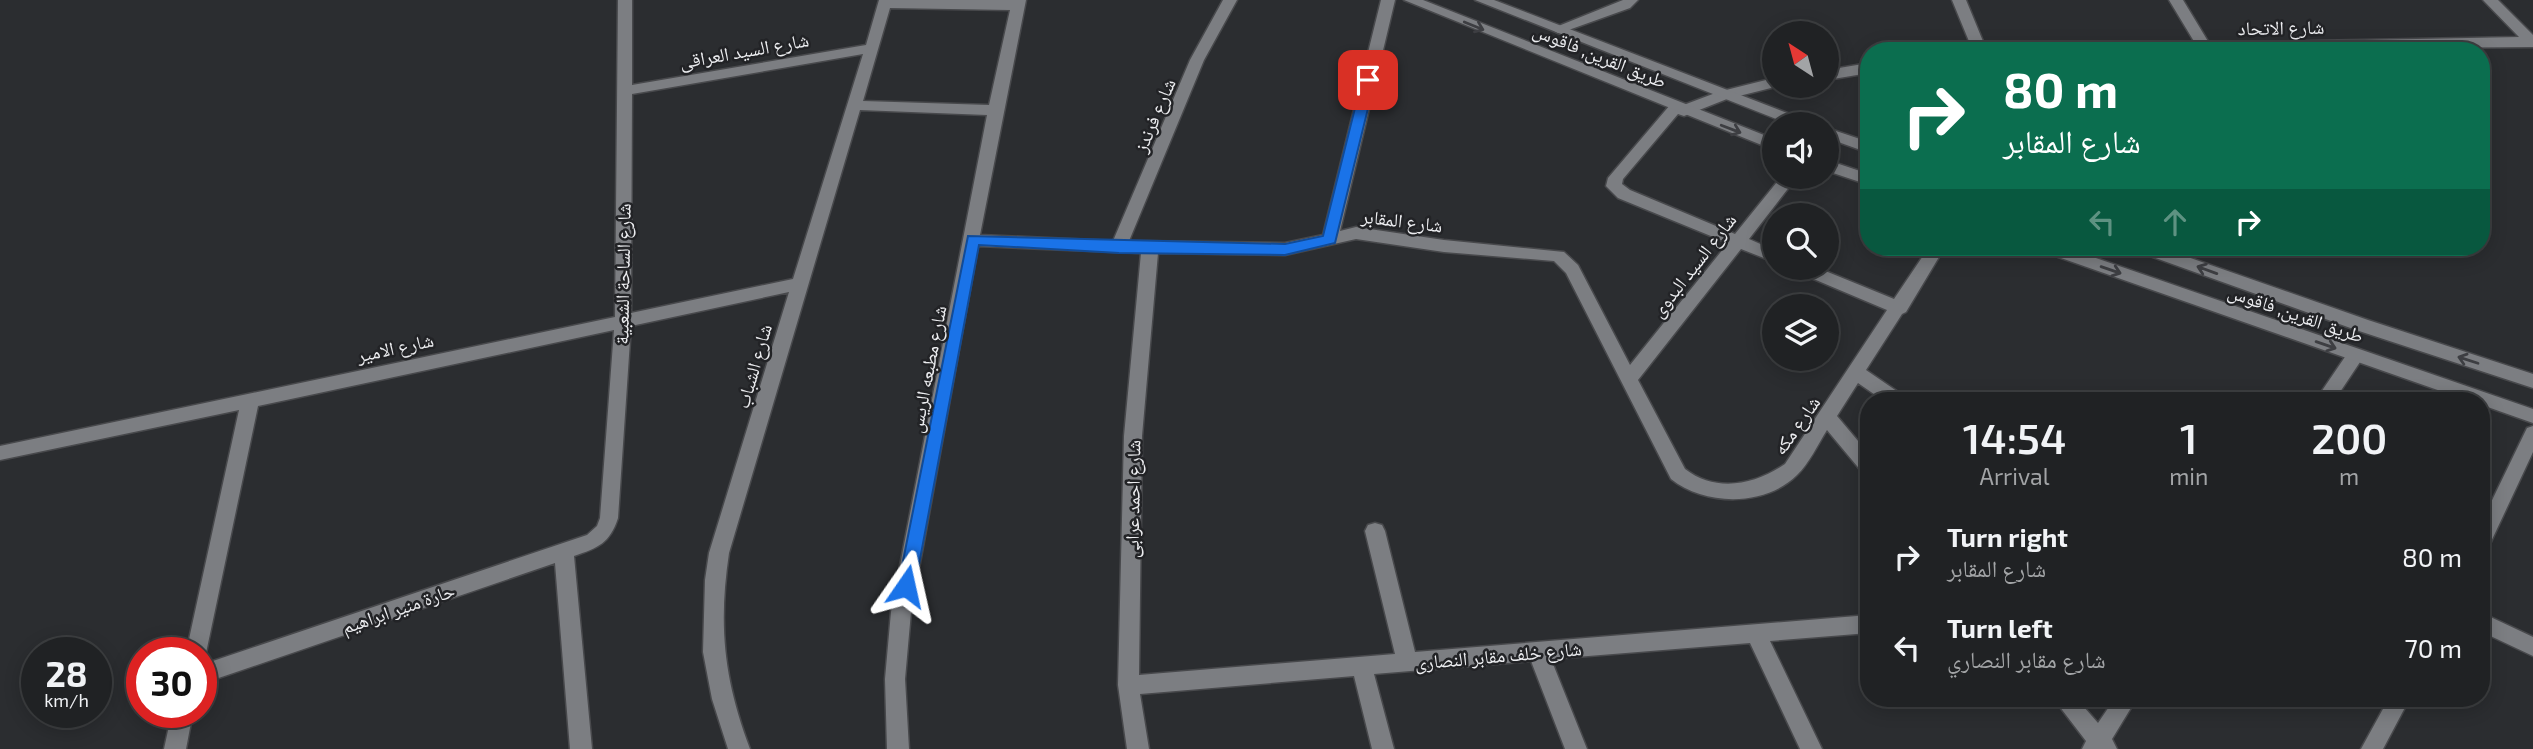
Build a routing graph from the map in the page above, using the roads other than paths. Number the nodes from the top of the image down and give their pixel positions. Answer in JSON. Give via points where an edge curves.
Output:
{"nodes":[{"id":1,"x":625,"y":0,"type":"edge"},
{"id":2,"x":1230,"y":0,"type":"edge"},
{"id":3,"x":1388,"y":0,"type":"edge"},
{"id":4,"x":1411,"y":0,"type":"edge"},
{"id":5,"x":1482,"y":0,"type":"edge"},
{"id":6,"x":1631,"y":0,"type":"edge"},
{"id":7,"x":1959,"y":0,"type":"edge"},
{"id":8,"x":2176,"y":0,"type":"edge"},
{"id":9,"x":2490,"y":0,"type":"edge"},
{"id":10,"x":885,"y":2,"type":"edge"},
{"id":11,"x":1018,"y":3,"type":"edge"},
{"id":12,"x":1559,"y":29,"type":"junction"},
{"id":13,"x":1976,"y":42,"type":"edge"},
{"id":14,"x":2196,"y":42,"type":"edge"},
{"id":15,"x":2532,"y":42,"type":"edge"},
{"id":16,"x":2490,"y":43,"type":"edge"},
{"id":17,"x":871,"y":48,"type":"junction"},
{"id":18,"x":1860,"y":70,"type":"edge"},
{"id":19,"x":1839,"y":73,"type":"edge"},
{"id":20,"x":1762,"y":86,"type":"edge"},
{"id":21,"x":624,"y":91,"type":"junction"},
{"id":22,"x":1723,"y":95,"type":"junction"},
{"id":23,"x":854,"y":105,"type":"junction"},
{"id":24,"x":1679,"y":109,"type":"junction"},
{"id":25,"x":995,"y":110,"type":"junction"},
{"id":26,"x":1770,"y":112,"type":"edge"},
{"id":27,"x":1839,"y":137,"type":"edge"},
{"id":28,"x":1762,"y":140,"type":"edge"},
{"id":29,"x":1860,"y":145,"type":"edge"},
{"id":30,"x":1839,"y":169,"type":"edge"},
{"id":31,"x":1860,"y":177,"type":"edge"},
{"id":32,"x":1779,"y":189,"type":"edge"},
{"id":33,"x":1330,"y":239,"type":"junction"},
{"id":34,"x":973,"y":240,"type":"junction"},
{"id":35,"x":1738,"y":241,"type":"junction"},
{"id":36,"x":1119,"y":247,"type":"junction"},
{"id":37,"x":1150,"y":248,"type":"junction"},
{"id":38,"x":1762,"y":251,"type":"edge"},
{"id":39,"x":1932,"y":256,"type":"edge"},
{"id":40,"x":2077,"y":256,"type":"edge"},
{"id":41,"x":2168,"y":256,"type":"edge"},
{"id":42,"x":1832,"y":280,"type":"edge"},
{"id":43,"x":799,"y":284,"type":"junction"},
{"id":44,"x":1900,"y":308,"type":"junction"},
{"id":45,"x":623,"y":321,"type":"junction"},
{"id":46,"x":2355,"y":356,"type":"junction"},
{"id":47,"x":1857,"y":373,"type":"junction"},
{"id":48,"x":1629,"y":379,"type":"junction"},
{"id":49,"x":2533,"y":381,"type":"edge"},
{"id":50,"x":1885,"y":392,"type":"edge"},
{"id":51,"x":2330,"y":392,"type":"edge"},
{"id":52,"x":2464,"y":392,"type":"edge"},
{"id":53,"x":250,"y":399,"type":"junction"},
{"id":54,"x":2490,"y":401,"type":"edge"},
{"id":55,"x":2533,"y":415,"type":"edge"},
{"id":56,"x":1828,"y":418,"type":"junction"},
{"id":57,"x":2533,"y":433,"type":"edge"},
{"id":58,"x":0,"y":453,"type":"edge"},
{"id":59,"x":1860,"y":456,"type":"edge"},
{"id":60,"x":2490,"y":523,"type":"edge"},
{"id":61,"x":1374,"y":531,"type":"dead end"},
{"id":62,"x":594,"y":541,"type":"joint"},
{"id":63,"x":564,"y":551,"type":"junction"},
{"id":64,"x":1860,"y":625,"type":"edge"},
{"id":65,"x":2490,"y":626,"type":"edge"},
{"id":66,"x":1756,"y":633,"type":"junction"},
{"id":67,"x":199,"y":637,"type":"edge"},
{"id":68,"x":2533,"y":647,"type":"edge"},
{"id":69,"x":1538,"y":652,"type":"junction"},
{"id":70,"x":1407,"y":663,"type":"junction"},
{"id":71,"x":1362,"y":667,"type":"junction"},
{"id":72,"x":217,"y":670,"type":"edge"},
{"id":73,"x":1128,"y":685,"type":"junction"},
{"id":74,"x":2070,"y":707,"type":"edge"},
{"id":75,"x":2122,"y":707,"type":"edge"},
{"id":76,"x":2395,"y":707,"type":"edge"},
{"id":77,"x":180,"y":728,"type":"edge"},
{"id":78,"x":2099,"y":746,"type":"edge"},
{"id":79,"x":175,"y":749,"type":"edge"},
{"id":80,"x":581,"y":749,"type":"edge"},
{"id":81,"x":739,"y":749,"type":"edge"},
{"id":82,"x":898,"y":749,"type":"edge"},
{"id":83,"x":1138,"y":749,"type":"edge"},
{"id":84,"x":1383,"y":749,"type":"edge"},
{"id":85,"x":1576,"y":749,"type":"edge"},
{"id":86,"x":1811,"y":749,"type":"edge"},
{"id":87,"x":2372,"y":749,"type":"edge"}],
"edges":[{"from":1,"to":21,"type":"street","name":"شارع الساحة الشعبية"},
{"from":2,"to":36,"type":"street","name":"شارع فرندز","via":[[1197,60]]},
{"from":3,"to":33,"type":"street"},
{"from":4,"to":24,"type":"street","name":"طريق القرين, فاقوس","one_way":true},
{"from":5,"to":12,"type":"street","name":"طريق القرين, فاقوس"},
{"from":6,"to":12,"type":"street"},
{"from":7,"to":13,"type":"street"},
{"from":8,"to":14,"type":"street"},
{"from":9,"to":15,"type":"street"},
{"from":10,"to":11,"type":"street"},
{"from":10,"to":17,"type":"street","name":"شارع الشباب"},
{"from":11,"to":25,"type":"street","name":"شارع مطبعه الريس"},
{"from":12,"to":22,"type":"street","name":"طريق القرين, فاقوس"},
{"from":15,"to":16,"type":"street","name":"شارع الاتحاد"},
{"from":17,"to":21,"type":"street","name":"شارع السيد العراقى"},
{"from":17,"to":23,"type":"street","name":"شارع الشباب"},
{"from":18,"to":19,"type":"street"},
{"from":20,"to":22,"type":"street"},
{"from":21,"to":45,"type":"street","name":"شارع الساحة الشعبية"},
{"from":22,"to":24,"type":"street"},
{"from":22,"to":26,"type":"street","name":"طريق القرين, فاقوس"},
{"from":23,"to":25,"type":"street"},
{"from":23,"to":43,"type":"street","name":"شارع الشباب"},
{"from":24,"to":28,"type":"street","name":"طريق القرين, فاقوس","one_way":true},
{"from":24,"to":35,"type":"street","via":[[1616,178],[1614,186]]},
{"from":25,"to":34,"type":"street","name":"شارع مطبعه الريس"},
{"from":27,"to":29,"type":"street"},
{"from":30,"to":31,"type":"street"},
{"from":32,"to":35,"type":"street","name":"شارع السيد البدوى"},
{"from":33,"to":37,"type":"street","name":"شارع المقابر","via":[[1285,249]]},
{"from":33,"to":48,"type":"street","name":"شارع المقابر","via":[[1369,234],[1558,256],[1572,269]]},
{"from":34,"to":36,"type":"street","name":"شارع المقابر"},
{"from":34,"to":82,"type":"street","name":"شارع مطبعه الريس","via":[[901,612],[895,679]]},
{"from":35,"to":38,"type":"street"},
{"from":35,"to":48,"type":"street","name":"شارع السيد البدوى"},
{"from":36,"to":37,"type":"street","name":"شارع المقابر"},
{"from":37,"to":73,"type":"street","name":"شارع احمد عرابى","via":[[1133,436]]},
{"from":39,"to":44,"type":"street","name":"شارع مكه"},
{"from":40,"to":46,"type":"street","name":"طريق القرين, فاقوس","one_way":true},
{"from":49,"to":41,"type":"street","name":"طريق القرين, فاقوس","one_way":true},
{"from":42,"to":44,"type":"street"},
{"from":43,"to":45,"type":"street","name":"شارع الامير"},
{"from":43,"to":81,"type":"street","name":"شارع الشباب","via":[[719,554],[710,603],[710,646]]},
{"from":44,"to":47,"type":"street","name":"شارع مكه"},
{"from":45,"to":53,"type":"street","name":"شارع الامير"},
{"from":45,"to":62,"type":"street","name":"شارع الساحة الشعبية","via":[[609,524]]},
{"from":46,"to":51,"type":"street"},
{"from":46,"to":52,"type":"street","name":"طريق القرين, فاقوس"},
{"from":47,"to":50,"type":"street"},
{"from":47,"to":56,"type":"street","name":"شارع مكه"},
{"from":48,"to":56,"type":"street","name":"شارع مكه","via":[[1678,474],[1707,491],[1755,488],[1782,478]]},
{"from":53,"to":58,"type":"street","name":"شارع الامير"},
{"from":53,"to":67,"type":"street"},
{"from":54,"to":55,"type":"street","name":"طريق القرين, فاقوس"},
{"from":56,"to":59,"type":"street"},
{"from":57,"to":60,"type":"street"},
{"from":61,"to":70,"type":"street"},
{"from":62,"to":63,"type":"street","name":"حارة منير ابراهيم"},
{"from":63,"to":72,"type":"street","name":"حارة منير ابراهيم"},
{"from":63,"to":80,"type":"street"},
{"from":64,"to":66,"type":"street","name":"شارع خلف مقابر النصارى"},
{"from":65,"to":68,"type":"street"},
{"from":66,"to":69,"type":"street","name":"شارع خلف مقابر النصارى"},
{"from":66,"to":86,"type":"street"},
{"from":69,"to":70,"type":"street","name":"شارع خلف مقابر النصارى"},
{"from":69,"to":85,"type":"street"},
{"from":70,"to":71,"type":"street","name":"شارع خلف مقابر النصارى"},
{"from":71,"to":73,"type":"street","name":"شارع خلف مقابر النصارى"},
{"from":71,"to":84,"type":"street"},
{"from":73,"to":83,"type":"street","name":"شارع احمد عرابى"},
{"from":74,"to":78,"type":"street"},
{"from":75,"to":78,"type":"street"},
{"from":76,"to":87,"type":"street"},
{"from":77,"to":79,"type":"street"}]}
